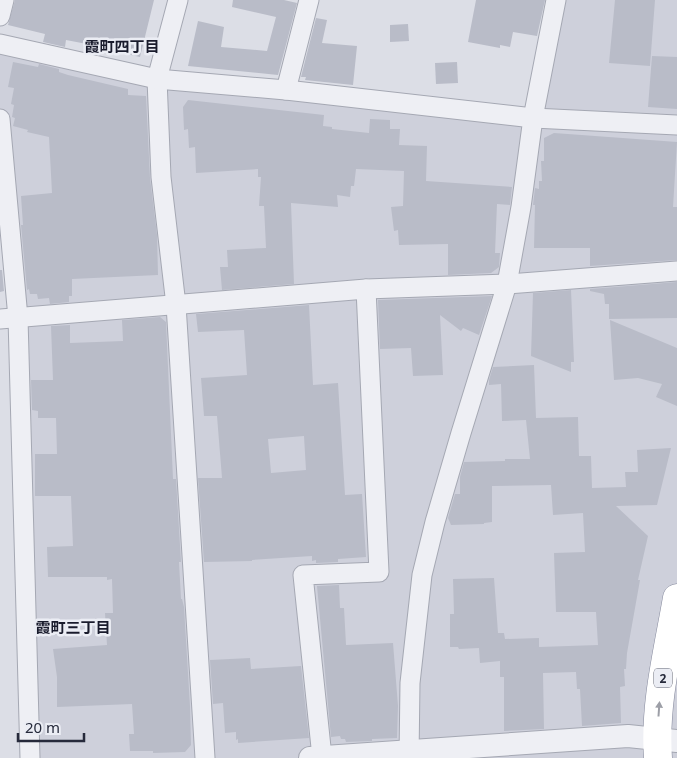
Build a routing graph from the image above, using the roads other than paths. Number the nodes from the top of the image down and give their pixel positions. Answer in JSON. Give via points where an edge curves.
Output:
{"nodes":[{"id":1,"x":4,"y":0,"type":"edge"},
{"id":2,"x":178,"y":0,"type":"edge"},
{"id":3,"x":309,"y":0,"type":"edge"},
{"id":4,"x":556,"y":0,"type":"edge"},
{"id":5,"x":0,"y":16,"type":"edge"},
{"id":6,"x":0,"y":44,"type":"edge"},
{"id":7,"x":157,"y":79,"type":"junction"},
{"id":8,"x":286,"y":90,"type":"junction"},
{"id":9,"x":533,"y":118,"type":"junction"},
{"id":10,"x":0,"y":120,"type":"edge"},
{"id":11,"x":677,"y":125,"type":"edge"},
{"id":12,"x":677,"y":271,"type":"edge"},
{"id":13,"x":507,"y":284,"type":"junction"},
{"id":14,"x":366,"y":289,"type":"junction"},
{"id":15,"x":176,"y":305,"type":"junction"},
{"id":16,"x":9,"y":318,"type":"edge"},
{"id":17,"x":677,"y":598,"type":"edge"},
{"id":18,"x":664,"y":747,"type":"edge"},
{"id":19,"x":409,"y":754,"type":"edge"},
{"id":20,"x":322,"y":757,"type":"edge"},
{"id":21,"x":30,"y":758,"type":"edge"},
{"id":22,"x":205,"y":758,"type":"edge"},
{"id":23,"x":310,"y":758,"type":"edge"}],
"edges":[{"from":1,"to":5,"type":"street"},
{"from":2,"to":7,"type":"street"},
{"from":3,"to":8,"type":"street"},
{"from":4,"to":9,"type":"street"},
{"from":6,"to":7,"type":"street"},
{"from":7,"to":8,"type":"street"},
{"from":7,"to":15,"type":"street","via":[[161,177]]},
{"from":8,"to":9,"type":"street"},
{"from":9,"to":11,"type":"street"},
{"from":9,"to":13,"type":"street"},
{"from":10,"to":16,"type":"street"},
{"from":12,"to":13,"type":"street"},
{"from":13,"to":14,"type":"street"},
{"from":13,"to":19,"type":"street","via":[[434,522],[422,575],[410,683]]},
{"from":14,"to":15,"type":"street"},
{"from":14,"to":20,"type":"street","via":[[379,572],[303,575]]},
{"from":15,"to":16,"type":"street"},
{"from":15,"to":22,"type":"street"},
{"from":16,"to":21,"type":"street"},
{"from":18,"to":17,"type":"highway","number":"2","one_way":true,"via":[[660,699]]},
{"from":18,"to":19,"type":"street","via":[[628,736]]},
{"from":19,"to":20,"type":"street"},
{"from":20,"to":23,"type":"street"}]}
